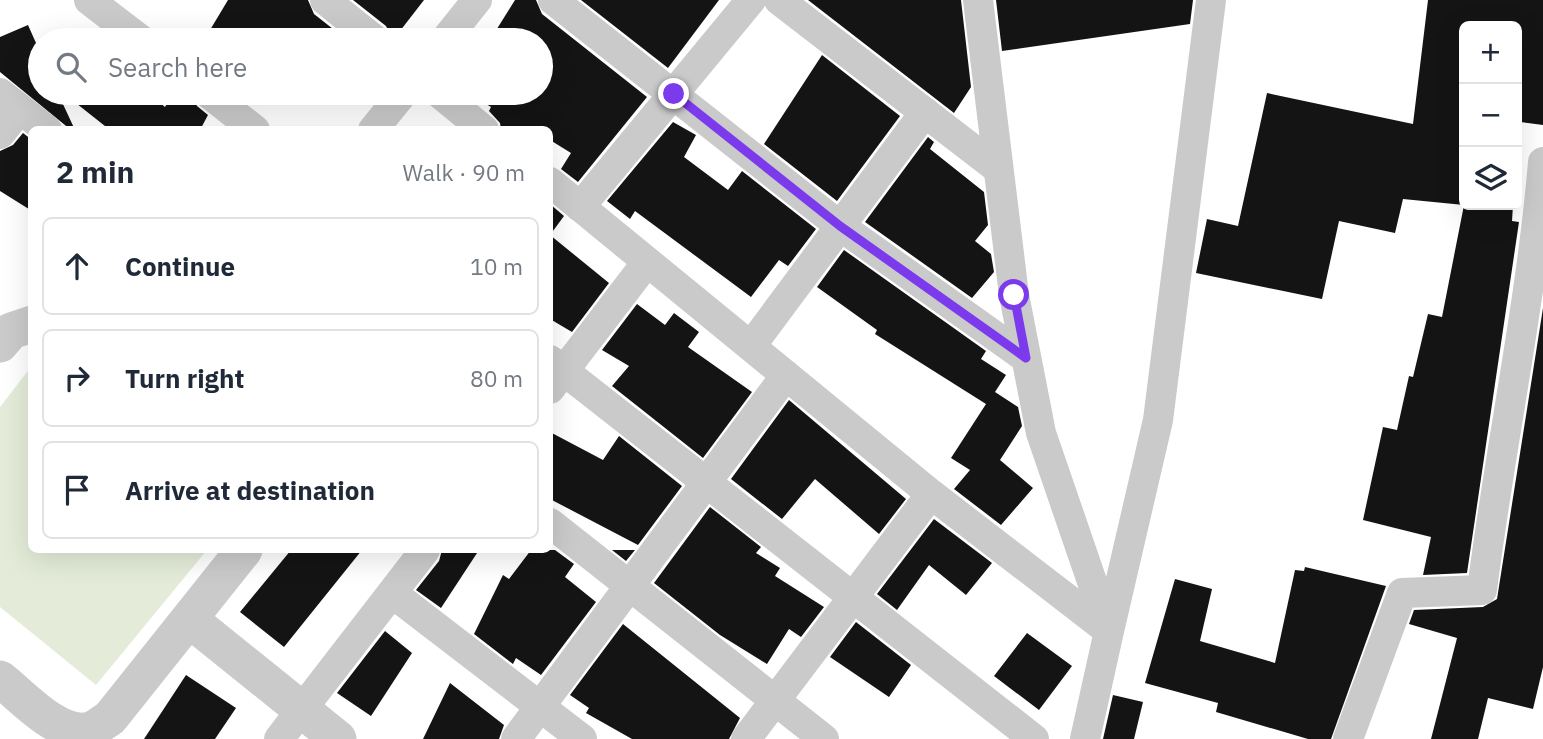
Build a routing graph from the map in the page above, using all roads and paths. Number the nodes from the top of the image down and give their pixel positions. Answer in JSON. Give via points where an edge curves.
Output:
{"nodes":[{"id":1,"x":89,"y":0,"type":"edge"},
{"id":2,"x":325,"y":0,"type":"edge"},
{"id":3,"x":477,"y":0,"type":"edge"},
{"id":4,"x":553,"y":0,"type":"edge"},
{"id":5,"x":751,"y":0,"type":"edge"},
{"id":6,"x":779,"y":0,"type":"edge"},
{"id":7,"x":978,"y":0,"type":"edge"},
{"id":8,"x":1211,"y":0,"type":"edge"},
{"id":9,"x":125,"y":28,"type":"edge"},
{"id":10,"x":360,"y":28,"type":"edge"},
{"id":11,"x":455,"y":28,"type":"edge"},
{"id":12,"x":674,"y":94,"type":"junction"},
{"id":13,"x":10,"y":101,"type":"edge"},
{"id":14,"x":223,"y":105,"type":"edge"},
{"id":15,"x":393,"y":105,"type":"edge"},
{"id":16,"x":454,"y":105,"type":"edge"},
{"id":17,"x":925,"y":112,"type":"junction"},
{"id":18,"x":42,"y":126,"type":"edge"},
{"id":19,"x":250,"y":126,"type":"edge"},
{"id":20,"x":376,"y":126,"type":"edge"},
{"id":21,"x":479,"y":126,"type":"edge"},
{"id":22,"x":0,"y":134,"type":"edge"},
{"id":23,"x":1543,"y":162,"type":"edge"},
{"id":24,"x":997,"y":168,"type":"junction"},
{"id":25,"x":553,"y":184,"type":"edge"},
{"id":26,"x":580,"y":207,"type":"junction"},
{"id":27,"x":840,"y":226,"type":"junction"},
{"id":28,"x":647,"y":262,"type":"junction"},
{"id":29,"x":28,"y":325,"type":"edge"},
{"id":30,"x":0,"y":344,"type":"edge"},
{"id":31,"x":751,"y":346,"type":"junction"},
{"id":32,"x":1026,"y":358,"type":"junction"},
{"id":33,"x":554,"y":373,"type":"edge"},
{"id":34,"x":786,"y":375,"type":"junction"},
{"id":35,"x":706,"y":483,"type":"junction"},
{"id":36,"x":931,"y":494,"type":"junction"},
{"id":37,"x":553,"y":525,"type":"edge"},
{"id":38,"x":242,"y":553,"type":"edge"},
{"id":39,"x":423,"y":553,"type":"edge"},
{"id":40,"x":629,"y":586,"type":"junction"},
{"id":41,"x":392,"y":593,"type":"junction"},
{"id":42,"x":853,"y":597,"type":"junction"},
{"id":43,"x":189,"y":620,"type":"junction"},
{"id":44,"x":1109,"y":631,"type":"junction"},
{"id":45,"x":0,"y":679,"type":"edge"},
{"id":46,"x":775,"y":700,"type":"junction"},
{"id":47,"x":540,"y":707,"type":"junction"},
{"id":48,"x":302,"y":709,"type":"junction"},
{"id":49,"x":86,"y":735,"type":"edge"},
{"id":50,"x":279,"y":739,"type":"edge"},
{"id":51,"x":338,"y":739,"type":"edge"},
{"id":52,"x":516,"y":739,"type":"edge"},
{"id":53,"x":582,"y":739,"type":"edge"},
{"id":54,"x":746,"y":739,"type":"edge"},
{"id":55,"x":824,"y":739,"type":"edge"},
{"id":56,"x":1034,"y":739,"type":"edge"},
{"id":57,"x":1085,"y":739,"type":"edge"},
{"id":58,"x":1348,"y":739,"type":"edge"}],
"edges":[{"from":1,"to":9,"type":"street"},
{"from":2,"to":10,"type":"street"},
{"from":3,"to":11,"type":"street"},
{"from":4,"to":12,"type":"street"},
{"from":5,"to":12,"type":"street"},
{"from":6,"to":17,"type":"street"},
{"from":7,"to":24,"type":"street"},
{"from":8,"to":44,"type":"street","via":[[1158,420]]},
{"from":12,"to":26,"type":"street"},
{"from":12,"to":27,"type":"street"},
{"from":13,"to":18,"type":"street"},
{"from":13,"to":22,"type":"street"},
{"from":14,"to":19,"type":"street"},
{"from":15,"to":20,"type":"street"},
{"from":16,"to":21,"type":"street"},
{"from":17,"to":24,"type":"street"},
{"from":17,"to":27,"type":"street"},
{"from":23,"to":58,"type":"street","via":[[1537,232],[1482,590],[1402,593]]},
{"from":24,"to":32,"type":"street"},
{"from":25,"to":26,"type":"street"},
{"from":26,"to":28,"type":"street"},
{"from":27,"to":31,"type":"street"},
{"from":27,"to":32,"type":"street"},
{"from":28,"to":31,"type":"street"},
{"from":28,"to":33,"type":"street"},
{"from":29,"to":30,"type":"street","via":[[11,331]]},
{"from":31,"to":34,"type":"street"},
{"from":32,"to":44,"type":"street","via":[[1041,433]]},
{"from":33,"to":35,"type":"street"},
{"from":34,"to":35,"type":"street"},
{"from":34,"to":36,"type":"street"},
{"from":35,"to":40,"type":"street"},
{"from":35,"to":42,"type":"street"},
{"from":36,"to":42,"type":"street"},
{"from":36,"to":44,"type":"street"},
{"from":37,"to":40,"type":"street"},
{"from":38,"to":43,"type":"street"},
{"from":39,"to":41,"type":"street"},
{"from":40,"to":46,"type":"street"},
{"from":40,"to":47,"type":"street"},
{"from":41,"to":47,"type":"street"},
{"from":41,"to":48,"type":"street"},
{"from":42,"to":46,"type":"street"},
{"from":42,"to":56,"type":"street"},
{"from":43,"to":48,"type":"street"},
{"from":43,"to":49,"type":"street","via":[[110,718]]},
{"from":44,"to":57,"type":"street"},
{"from":45,"to":49,"type":"street","via":[[56,723]]},
{"from":46,"to":54,"type":"street"},
{"from":46,"to":55,"type":"street"},
{"from":47,"to":52,"type":"street"},
{"from":47,"to":53,"type":"street"},
{"from":48,"to":50,"type":"street"},
{"from":48,"to":51,"type":"street"}]}
